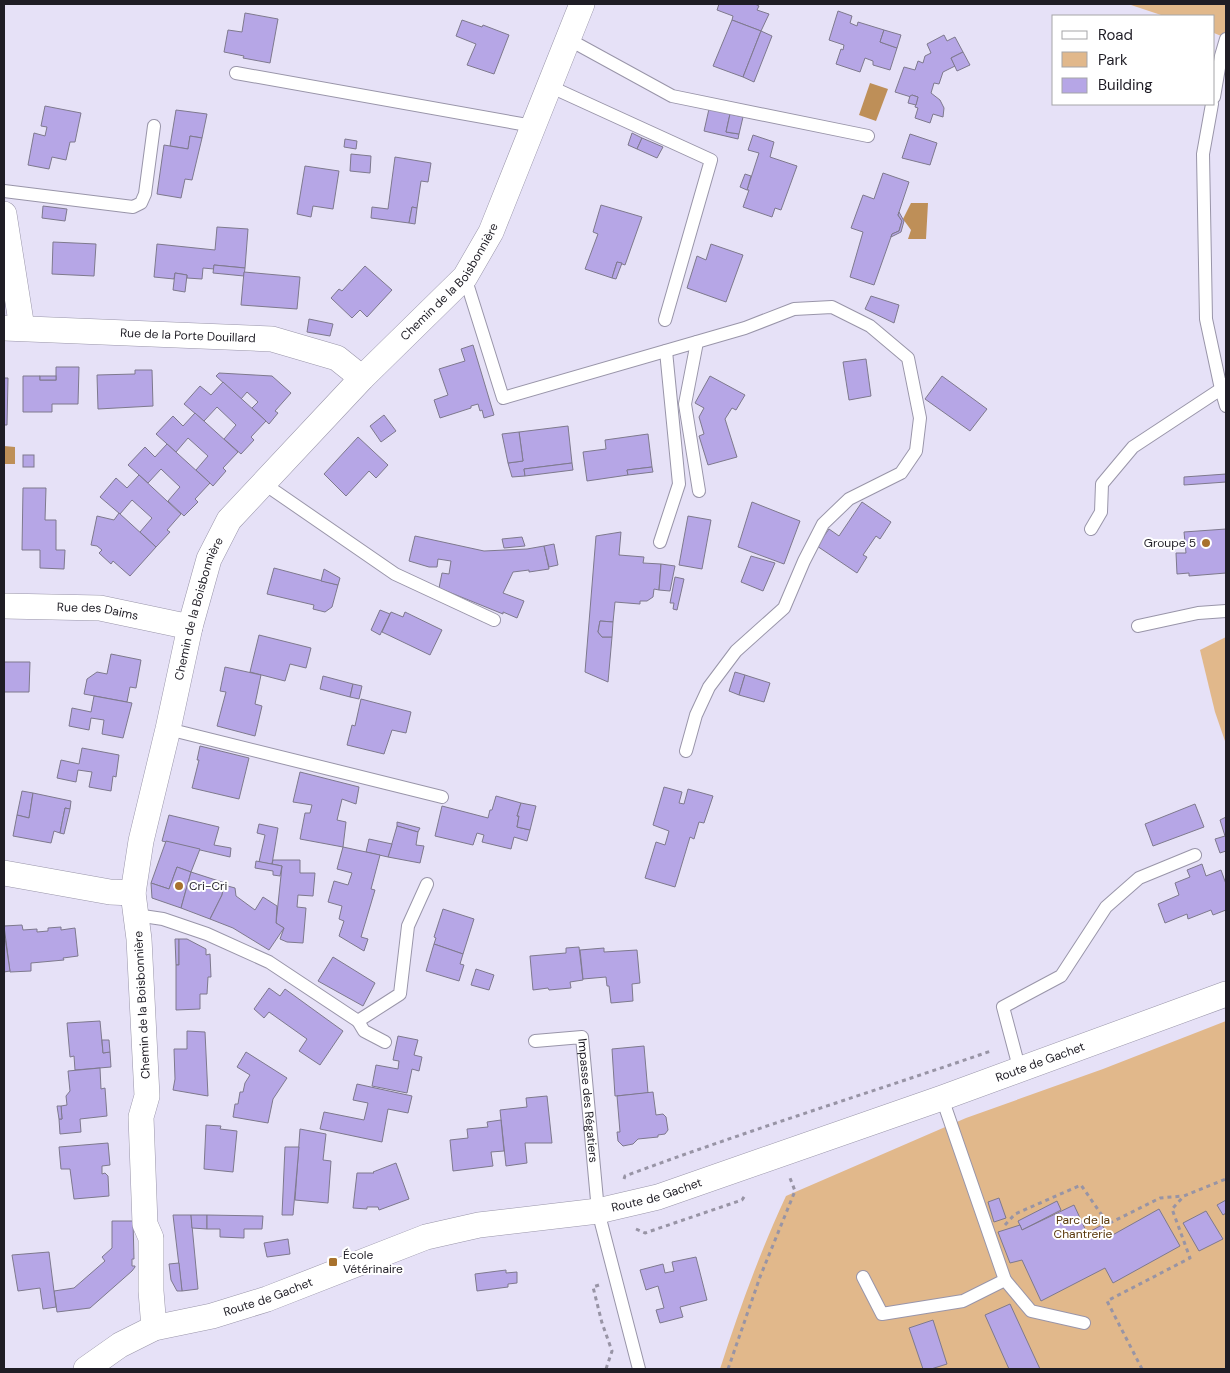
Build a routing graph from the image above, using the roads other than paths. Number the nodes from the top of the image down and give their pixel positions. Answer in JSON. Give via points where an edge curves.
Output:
{"nodes":[{"id":1,"x":582,"y":4,"type":"edge"},
{"id":2,"x":568,"y":39,"type":"junction"},
{"id":3,"x":1226,"y":39,"type":"edge"},
{"id":4,"x":1224,"y":57,"type":"edge"},
{"id":5,"x":236,"y":73,"type":"dead end"},
{"id":6,"x":550,"y":86,"type":"junction"},
{"id":7,"x":1215,"y":92,"type":"edge"},
{"id":8,"x":1212,"y":105,"type":"edge"},
{"id":9,"x":154,"y":126,"type":"dead end"},
{"id":10,"x":532,"y":126,"type":"junction"},
{"id":11,"x":868,"y":136,"type":"dead end"},
{"id":12,"x":4,"y":190,"type":"edge"},
{"id":13,"x":4,"y":214,"type":"edge"},
{"id":14,"x":465,"y":277,"type":"junction"},
{"id":15,"x":665,"y":320,"type":"dead end"},
{"id":16,"x":13,"y":328,"type":"edge"},
{"id":17,"x":697,"y":342,"type":"junction"},
{"id":18,"x":666,"y":351,"type":"junction"},
{"id":19,"x":362,"y":378,"type":"junction"},
{"id":20,"x":1224,"y":387,"type":"edge"},
{"id":21,"x":1226,"y":406,"type":"edge"},
{"id":22,"x":264,"y":483,"type":"junction"},
{"id":23,"x":699,"y":491,"type":"dead end"},
{"id":24,"x":1091,"y":529,"type":"dead end"},
{"id":25,"x":660,"y":542,"type":"dead end"},
{"id":26,"x":4,"y":606,"type":"edge"},
{"id":27,"x":1226,"y":610,"type":"edge"},
{"id":28,"x":494,"y":620,"type":"dead end"},
{"id":29,"x":1138,"y":626,"type":"dead end"},
{"id":30,"x":190,"y":627,"type":"junction"},
{"id":31,"x":168,"y":729,"type":"junction"},
{"id":32,"x":686,"y":751,"type":"dead end"},
{"id":33,"x":442,"y":797,"type":"dead end"},
{"id":34,"x":1195,"y":855,"type":"dead end"},
{"id":35,"x":4,"y":873,"type":"edge"},
{"id":36,"x":427,"y":884,"type":"dead end"},
{"id":37,"x":134,"y":904,"type":"junction"},
{"id":38,"x":1226,"y":994,"type":"edge"},
{"id":39,"x":358,"y":1021,"type":"junction"},
{"id":40,"x":535,"y":1041,"type":"dead end"},
{"id":41,"x":385,"y":1042,"type":"dead end"},
{"id":42,"x":1020,"y":1071,"type":"junction"},
{"id":43,"x":942,"y":1098,"type":"junction"},
{"id":44,"x":598,"y":1211,"type":"junction"},
{"id":45,"x":862,"y":1277,"type":"dead end"},
{"id":46,"x":1005,"y":1280,"type":"junction"},
{"id":47,"x":1084,"y":1323,"type":"dead end"},
{"id":48,"x":154,"y":1328,"type":"junction"},
{"id":49,"x":86,"y":1369,"type":"edge"},
{"id":50,"x":639,"y":1369,"type":"edge"}],
"edges":[{"from":1,"to":2,"type":"street","name":"Chemin de la Boisbonnière"},
{"from":2,"to":6,"type":"street","name":"Chemin de la Boisbonnière"},
{"from":2,"to":11,"type":"lane","via":[[672,96]]},
{"from":3,"to":4,"type":"lane"},
{"from":4,"to":7,"type":"lane"},
{"from":5,"to":10,"type":"lane"},
{"from":6,"to":10,"type":"street","name":"Chemin de la Boisbonnière"},
{"from":6,"to":15,"type":"lane","via":[[711,160]]},
{"from":8,"to":20,"type":"lane","via":[[1203,154],[1206,319]]},
{"from":9,"to":12,"type":"lane","via":[[145,194],[141,203],[133,207]]},
{"from":10,"to":14,"type":"street","name":"Chemin de la Boisbonnière","via":[[491,232]]},
{"from":13,"to":16,"type":"street"},
{"from":14,"to":18,"type":"lane","via":[[503,398]]},
{"from":14,"to":19,"type":"street","name":"Chemin de la Boisbonnière"},
{"from":16,"to":19,"type":"street","name":"Rue de la Porte Douillard","via":[[272,339],[337,358]]},
{"from":17,"to":18,"type":"lane"},
{"from":17,"to":23,"type":"lane","via":[[685,404]]},
{"from":17,"to":32,"type":"lane","via":[[794,309],[832,307],[870,326],[908,358],[920,418],[916,451],[901,473],[849,498],[823,524],[784,608],[736,652],[709,687],[696,715]]},
{"from":18,"to":25,"type":"lane","via":[[679,484]]},
{"from":19,"to":22,"type":"street","name":"Chemin de la Boisbonnière"},
{"from":20,"to":21,"type":"lane"},
{"from":20,"to":24,"type":"lane","via":[[1133,446],[1102,484],[1101,512]]},
{"from":22,"to":28,"type":"lane","via":[[395,574]]},
{"from":22,"to":30,"type":"street","name":"Chemin de la Boisbonnière","via":[[229,520],[208,559]]},
{"from":26,"to":30,"type":"street","name":"Rue des Daims","via":[[100,608]]},
{"from":27,"to":29,"type":"lane"},
{"from":30,"to":31,"type":"street","name":"Chemin de la Boisbonnière"},
{"from":31,"to":33,"type":"lane"},
{"from":31,"to":37,"type":"street","name":"Chemin de la Boisbonnière","via":[[141,841]]},
{"from":34,"to":42,"type":"lane","via":[[1139,878],[1106,907],[1061,976],[1003,1007]]},
{"from":35,"to":37,"type":"street","via":[[110,892]]},
{"from":36,"to":39,"type":"lane","via":[[408,926],[400,994]]},
{"from":37,"to":39,"type":"lane","via":[[268,962]]},
{"from":37,"to":48,"type":"street","name":"Chemin de la Boisbonnière","via":[[139,939],[147,1096],[140,1117],[145,1224],[151,1238]]},
{"from":38,"to":42,"type":"street","name":"Route de Gachet"},
{"from":39,"to":41,"type":"lane","via":[[364,1031]]},
{"from":40,"to":44,"type":"lane","name":"Impasse des Régatiers","via":[[582,1037]]},
{"from":42,"to":43,"type":"street","name":"Route de Gachet"},
{"from":43,"to":44,"type":"street","name":"Route de Gachet","via":[[658,1197]]},
{"from":43,"to":46,"type":"lane"},
{"from":44,"to":48,"type":"street","name":"Route de Gachet","via":[[479,1225],[426,1237],[267,1299],[212,1316]]},
{"from":44,"to":50,"type":"lane"},
{"from":45,"to":46,"type":"lane","via":[[882,1314],[963,1301]]},
{"from":46,"to":47,"type":"lane","via":[[1031,1312]]},
{"from":48,"to":49,"type":"street","name":"Route de Gachet","via":[[120,1345]]}]}
